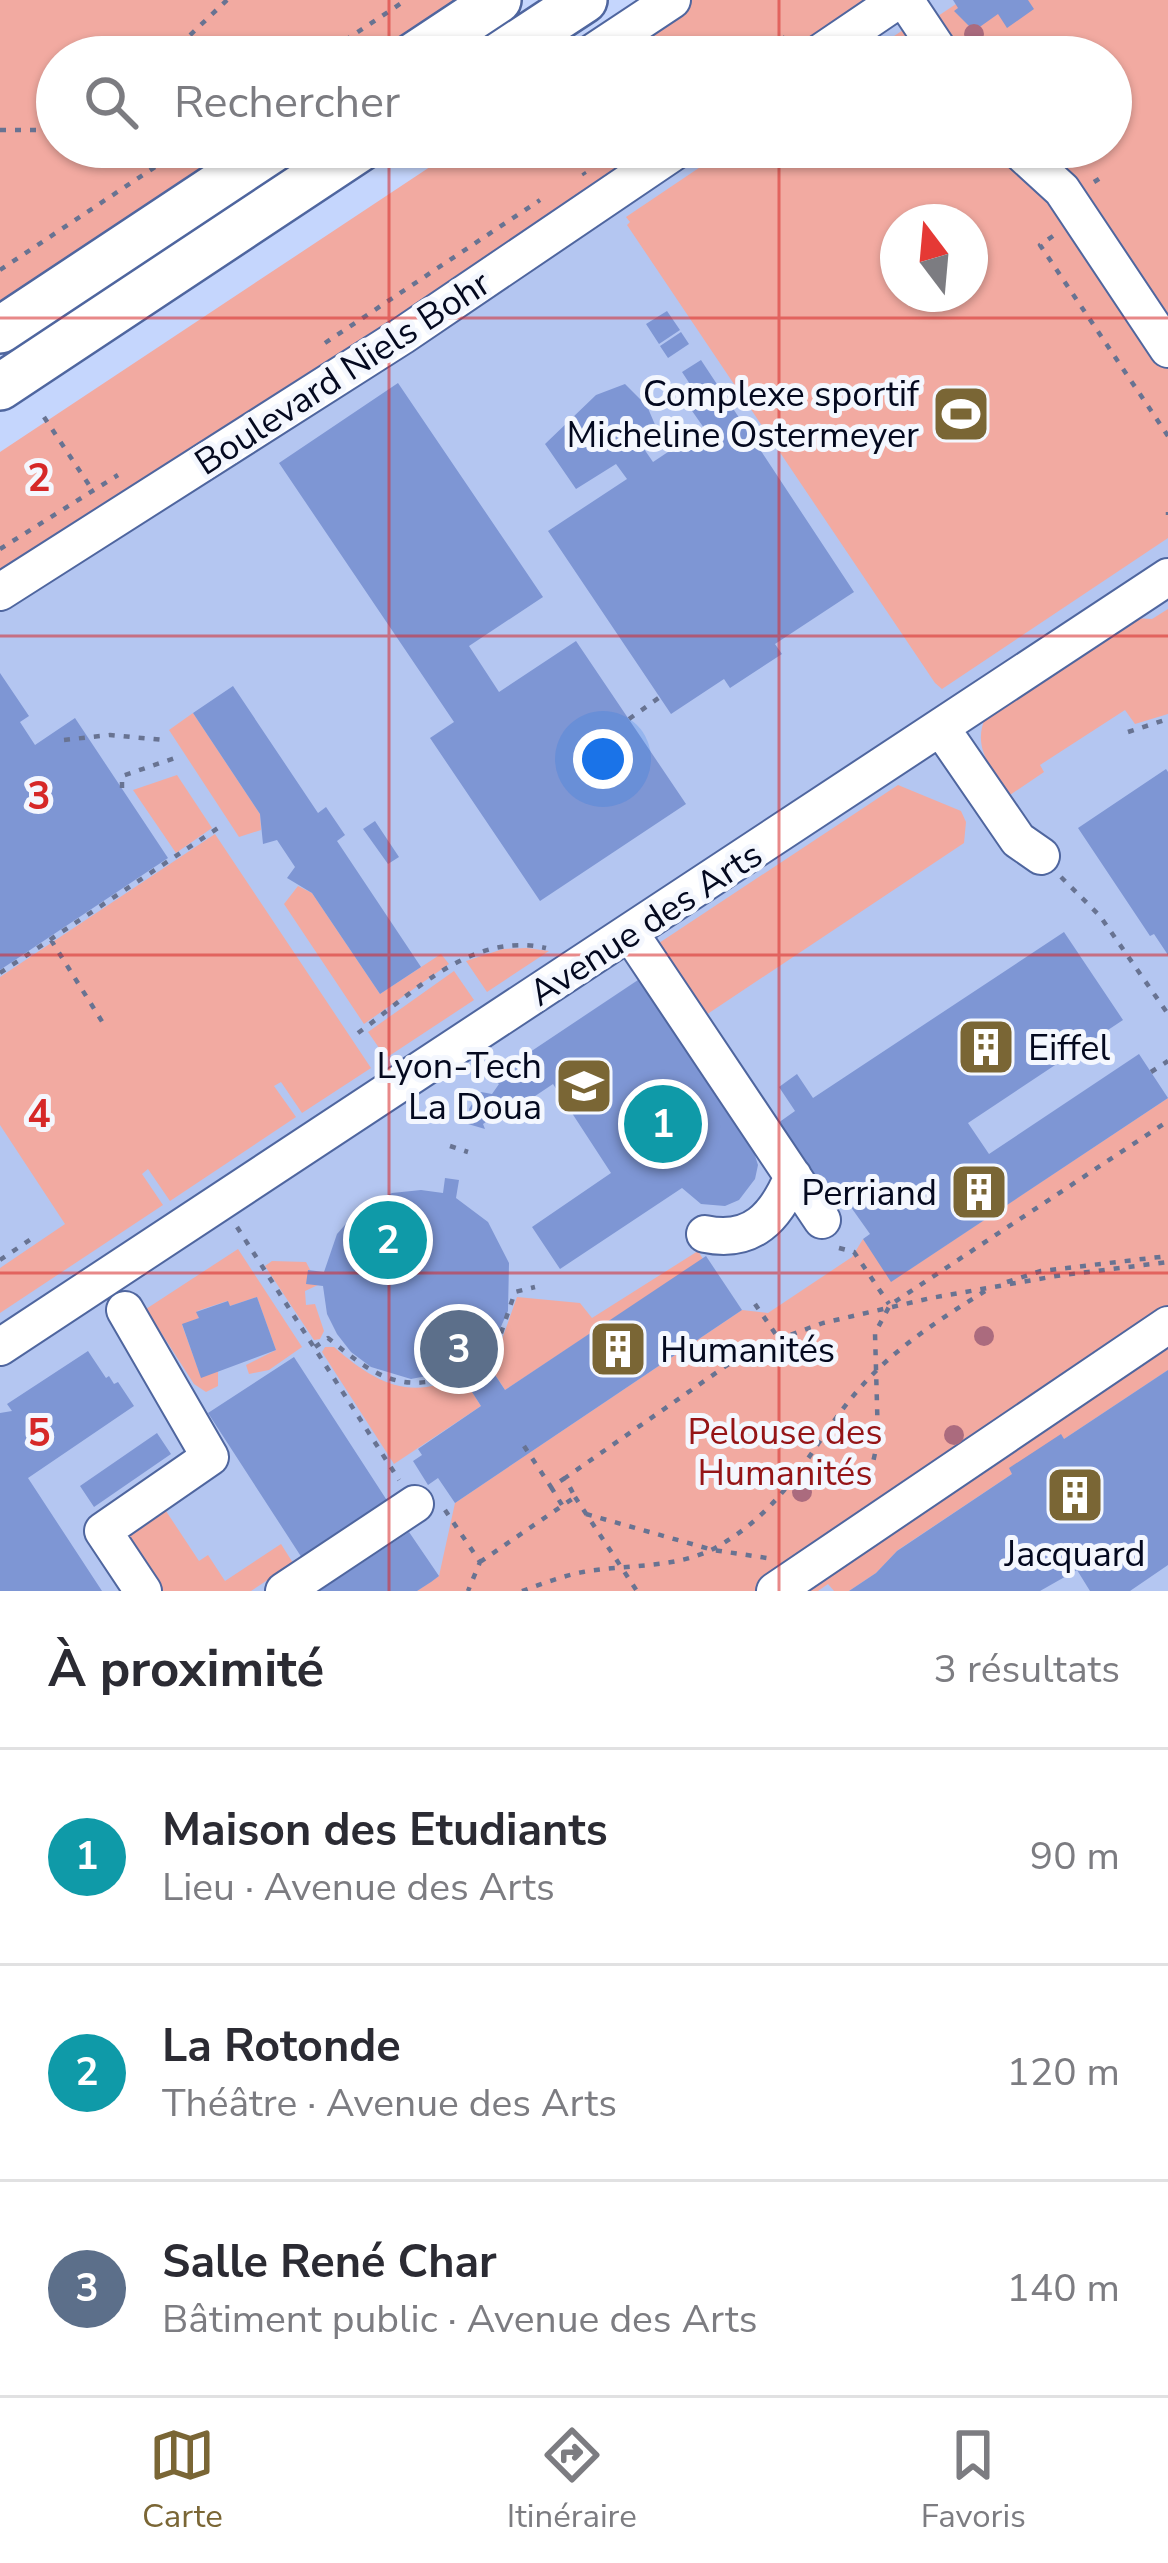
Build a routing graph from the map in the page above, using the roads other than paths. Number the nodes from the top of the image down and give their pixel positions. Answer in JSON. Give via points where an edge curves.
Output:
{"nodes":[{"id":1,"x":498,"y":0,"type":"edge"},
{"id":2,"x":584,"y":0,"type":"edge"},
{"id":3,"x":672,"y":0,"type":"edge"},
{"id":4,"x":902,"y":0,"type":"edge"},
{"id":5,"x":444,"y":36,"type":"edge"},
{"id":6,"x":529,"y":36,"type":"edge"},
{"id":7,"x":618,"y":36,"type":"edge"},
{"id":8,"x":846,"y":36,"type":"edge"},
{"id":9,"x":928,"y":36,"type":"edge"},
{"id":10,"x":244,"y":168,"type":"edge"},
{"id":11,"x":330,"y":168,"type":"edge"},
{"id":12,"x":650,"y":168,"type":"edge"},
{"id":13,"x":1037,"y":168,"type":"edge"},
{"id":14,"x":0,"y":330,"type":"edge"},
{"id":15,"x":1168,"y":349,"type":"edge"},
{"id":16,"x":0,"y":387,"type":"edge"},
{"id":17,"x":1168,"y":577,"type":"edge"},
{"id":18,"x":0,"y":592,"type":"edge"},
{"id":19,"x":941,"y":728,"type":"junction"},
{"id":20,"x":1040,"y":856,"type":"road end"},
{"id":21,"x":630,"y":933,"type":"junction"},
{"id":22,"x":793,"y":1176,"type":"junction"},
{"id":23,"x":705,"y":1234,"type":"dead end"},
{"id":24,"x":831,"y":1234,"type":"road end"},
{"id":25,"x":124,"y":1310,"type":"dead end"},
{"id":26,"x":1168,"y":1325,"type":"edge"},
{"id":27,"x":0,"y":1347,"type":"edge"},
{"id":28,"x":415,"y":1504,"type":"road end"},
{"id":29,"x":143,"y":1591,"type":"edge"},
{"id":30,"x":284,"y":1591,"type":"edge"},
{"id":31,"x":775,"y":1591,"type":"edge"}],
"edges":[{"from":1,"to":5,"type":"main road"},
{"from":2,"to":6,"type":"main road"},
{"from":3,"to":7,"type":"street"},
{"from":4,"to":8,"type":"street"},
{"from":4,"to":9,"type":"street"},
{"from":10,"to":14,"type":"main road"},
{"from":11,"to":16,"type":"main road"},
{"from":12,"to":18,"type":"street","name":"Boulevard Niels Bohr"},
{"from":13,"to":15,"type":"street","via":[[1061,190]]},
{"from":17,"to":19,"type":"street","name":"Avenue des Arts"},
{"from":19,"to":20,"type":"street","via":[[1018,840]]},
{"from":19,"to":21,"type":"street","name":"Avenue des Arts"},
{"from":21,"to":22,"type":"street"},
{"from":21,"to":27,"type":"street","name":"Avenue des Arts"},
{"from":22,"to":23,"type":"street","via":[[769,1220],[735,1238]]},
{"from":22,"to":24,"type":"street"},
{"from":25,"to":29,"type":"street","via":[[210,1457],[104,1531]]},
{"from":26,"to":31,"type":"street"},
{"from":28,"to":30,"type":"street"}]}
